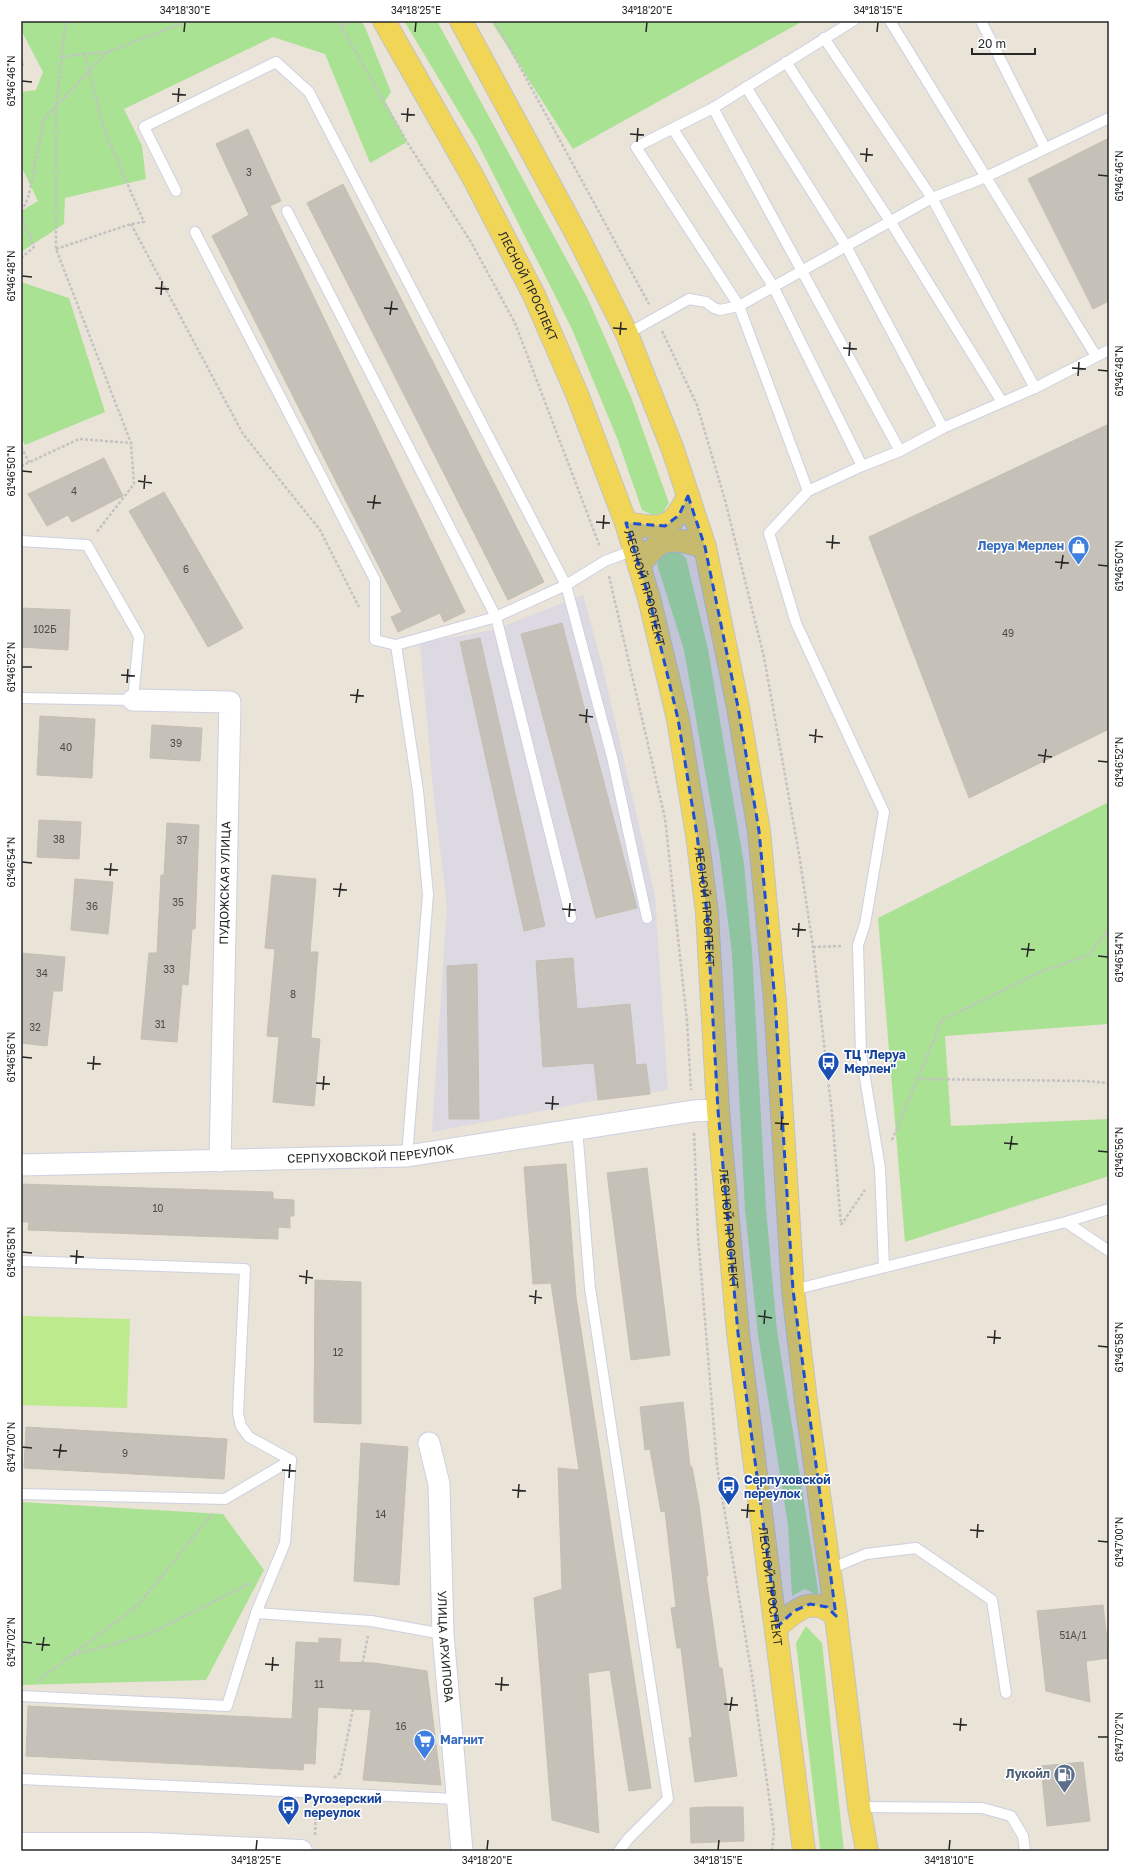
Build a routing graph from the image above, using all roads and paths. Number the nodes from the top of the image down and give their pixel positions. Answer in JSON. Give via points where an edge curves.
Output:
{"nodes":[{"id":1,"x":66,"y":21,"type":"edge"},
{"id":2,"x":188,"y":21,"type":"edge"},
{"id":3,"x":338,"y":21,"type":"edge"},
{"id":4,"x":352,"y":21,"type":"edge"},
{"id":5,"x":384,"y":21,"type":"edge"},
{"id":6,"x":461,"y":21,"type":"edge"},
{"id":7,"x":496,"y":21,"type":"edge"},
{"id":8,"x":853,"y":21,"type":"edge"},
{"id":9,"x":890,"y":21,"type":"edge"},
{"id":10,"x":981,"y":21,"type":"edge"},
{"id":11,"x":342,"y":26,"type":"junction"},
{"id":12,"x":824,"y":38,"type":"junction"},
{"id":13,"x":108,"y":52,"type":"junction"},
{"id":14,"x":85,"y":54,"type":"junction"},
{"id":15,"x":62,"y":57,"type":"junction"},
{"id":16,"x":21,"y":59,"type":"edge"},
{"id":17,"x":786,"y":62,"type":"junction"},
{"id":18,"x":21,"y":67,"type":"edge"},
{"id":19,"x":90,"y":70,"type":"junction"},
{"id":20,"x":746,"y":87,"type":"junction"},
{"id":21,"x":56,"y":106,"type":"junction"},
{"id":22,"x":713,"y":108,"type":"junction"},
{"id":23,"x":1109,"y":118,"type":"edge"},
{"id":24,"x":673,"y":129,"type":"junction"},
{"id":25,"x":1045,"y":148,"type":"junction"},
{"id":26,"x":986,"y":178,"type":"junction"},
{"id":27,"x":176,"y":190,"type":"dead end"},
{"id":28,"x":932,"y":198,"type":"junction"},
{"id":29,"x":287,"y":212,"type":"dead end"},
{"id":30,"x":890,"y":221,"type":"junction"},
{"id":31,"x":130,"y":224,"type":"junction"},
{"id":32,"x":195,"y":232,"type":"dead end"},
{"id":33,"x":846,"y":246,"type":"junction"},
{"id":34,"x":56,"y":249,"type":"junction"},
{"id":35,"x":21,"y":258,"type":"edge"},
{"id":36,"x":803,"y":269,"type":"junction"},
{"id":37,"x":773,"y":286,"type":"junction"},
{"id":38,"x":739,"y":306,"type":"junction"},
{"id":39,"x":656,"y":318,"type":"junction"},
{"id":40,"x":627,"y":334,"type":"junction"},
{"id":41,"x":1109,"y":350,"type":"edge"},
{"id":42,"x":1096,"y":356,"type":"junction"},
{"id":43,"x":1035,"y":388,"type":"junction"},
{"id":44,"x":1002,"y":402,"type":"junction"},
{"id":45,"x":943,"y":428,"type":"junction"},
{"id":46,"x":132,"y":444,"type":"junction"},
{"id":47,"x":21,"y":447,"type":"edge"},
{"id":48,"x":900,"y":451,"type":"junction"},
{"id":49,"x":28,"y":462,"type":"junction"},
{"id":50,"x":21,"y":466,"type":"edge"},
{"id":51,"x":862,"y":466,"type":"junction"},
{"id":52,"x":808,"y":491,"type":"junction"},
{"id":53,"x":688,"y":496,"type":"junction"},
{"id":54,"x":626,"y":523,"type":"junction"},
{"id":55,"x":21,"y":541,"type":"edge"},
{"id":56,"x":87,"y":545,"type":"junction"},
{"id":57,"x":705,"y":547,"type":"junction"},
{"id":58,"x":636,"y":558,"type":"junction"},
{"id":59,"x":606,"y":561,"type":"junction"},
{"id":60,"x":566,"y":585,"type":"junction"},
{"id":61,"x":496,"y":617,"type":"junction"},
{"id":62,"x":376,"y":640,"type":"junction"},
{"id":63,"x":396,"y":645,"type":"junction"},
{"id":64,"x":21,"y":698,"type":"edge"},
{"id":65,"x":133,"y":700,"type":"junction"},
{"id":66,"x":571,"y":918,"type":"dead end"},
{"id":67,"x":647,"y":918,"type":"dead end"},
{"id":68,"x":1109,"y":929,"type":"edge"},
{"id":69,"x":858,"y":945,"type":"junction"},
{"id":70,"x":813,"y":947,"type":"junction"},
{"id":71,"x":917,"y":1079,"type":"junction"},
{"id":72,"x":1109,"y":1083,"type":"edge"},
{"id":73,"x":718,"y":1110,"type":"junction"},
{"id":74,"x":693,"y":1111,"type":"junction"},
{"id":75,"x":577,"y":1128,"type":"junction"},
{"id":76,"x":407,"y":1156,"type":"junction"},
{"id":77,"x":220,"y":1160,"type":"junction"},
{"id":78,"x":21,"y":1165,"type":"edge"},
{"id":79,"x":880,"y":1168,"type":"junction"},
{"id":80,"x":1109,"y":1209,"type":"edge"},
{"id":81,"x":1066,"y":1222,"type":"junction"},
{"id":82,"x":1109,"y":1251,"type":"edge"},
{"id":83,"x":21,"y":1261,"type":"edge"},
{"id":84,"x":884,"y":1267,"type":"junction"},
{"id":85,"x":793,"y":1290,"type":"junction"},
{"id":86,"x":430,"y":1443,"type":"dead end"},
{"id":87,"x":291,"y":1460,"type":"junction"},
{"id":88,"x":21,"y":1494,"type":"edge"},
{"id":89,"x":225,"y":1499,"type":"junction"},
{"id":90,"x":830,"y":1569,"type":"junction"},
{"id":91,"x":273,"y":1572,"type":"junction"},
{"id":92,"x":256,"y":1613,"type":"junction"},
{"id":93,"x":836,"y":1616,"type":"junction"},
{"id":94,"x":372,"y":1621,"type":"junction"},
{"id":95,"x":777,"y":1627,"type":"junction"},
{"id":96,"x":443,"y":1634,"type":"junction"},
{"id":97,"x":70,"y":1656,"type":"junction"},
{"id":98,"x":33,"y":1685,"type":"dead end"},
{"id":99,"x":1006,"y":1693,"type":"dead end"},
{"id":100,"x":21,"y":1696,"type":"edge"},
{"id":101,"x":21,"y":1778,"type":"edge"},
{"id":102,"x":315,"y":1793,"type":"junction"},
{"id":103,"x":456,"y":1799,"type":"junction"},
{"id":104,"x":859,"y":1807,"type":"junction"},
{"id":105,"x":21,"y":1844,"type":"edge"},
{"id":106,"x":308,"y":1844,"type":"edge"},
{"id":107,"x":77,"y":1848,"type":"edge"},
{"id":108,"x":462,"y":1851,"type":"edge"},
{"id":109,"x":619,"y":1851,"type":"edge"},
{"id":110,"x":772,"y":1851,"type":"edge"},
{"id":111,"x":804,"y":1851,"type":"edge"},
{"id":112,"x":867,"y":1851,"type":"edge"},
{"id":113,"x":1025,"y":1851,"type":"edge"}],
"edges":[{"from":1,"to":15,"type":"path"},
{"from":2,"to":13,"type":"path"},
{"from":3,"to":11,"type":"path"},
{"from":4,"to":11,"type":"path"},
{"from":5,"to":54,"type":"main road","name":"ЛЕСНОЙ ПРОСПЕКТ","via":[[474,179],[534,295],[577,394]]},
{"from":6,"to":40,"type":"main road","via":[[578,237]]},
{"from":7,"to":39,"type":"path"},
{"from":8,"to":12,"type":"lane"},
{"from":9,"to":26,"type":"lane"},
{"from":10,"to":25,"type":"lane"},
{"from":11,"to":59,"type":"path","via":[[407,142],[472,242],[515,323]]},
{"from":12,"to":17,"type":"lane"},
{"from":12,"to":28,"type":"lane"},
{"from":13,"to":14,"type":"path"},
{"from":13,"to":19,"type":"path"},
{"from":14,"to":15,"type":"path"},
{"from":14,"to":19,"type":"path"},
{"from":15,"to":21,"type":"path"},
{"from":16,"to":18,"type":"path"},
{"from":17,"to":20,"type":"lane"},
{"from":17,"to":30,"type":"lane"},
{"from":19,"to":21,"type":"path"},
{"from":19,"to":31,"type":"path","via":[[105,132],[144,222]]},
{"from":20,"to":22,"type":"lane"},
{"from":20,"to":33,"type":"lane"},
{"from":21,"to":34,"type":"path"},
{"from":21,"to":35,"type":"path","via":[[44,119],[29,195],[22,214],[34,247]]},
{"from":22,"to":24,"type":"lane"},
{"from":22,"to":36,"type":"lane"},
{"from":23,"to":25,"type":"lane"},
{"from":24,"to":37,"type":"lane"},
{"from":24,"to":38,"type":"lane","via":[[636,147]]},
{"from":25,"to":26,"type":"lane"},
{"from":26,"to":28,"type":"lane"},
{"from":26,"to":42,"type":"lane"},
{"from":27,"to":60,"type":"lane","via":[[144,127],[276,62],[309,92]]},
{"from":28,"to":30,"type":"lane"},
{"from":28,"to":43,"type":"lane"},
{"from":29,"to":61,"type":"lane"},
{"from":30,"to":33,"type":"lane"},
{"from":30,"to":44,"type":"lane"},
{"from":31,"to":34,"type":"path"},
{"from":31,"to":62,"type":"path","via":[[243,434],[320,530]]},
{"from":32,"to":62,"type":"lane","via":[[375,580]]},
{"from":33,"to":36,"type":"lane"},
{"from":33,"to":45,"type":"lane"},
{"from":34,"to":46,"type":"path"},
{"from":36,"to":37,"type":"lane"},
{"from":36,"to":48,"type":"lane"},
{"from":37,"to":38,"type":"lane"},
{"from":37,"to":51,"type":"lane"},
{"from":38,"to":39,"type":"lane","via":[[720,310],[706,302],[689,299]]},
{"from":38,"to":52,"type":"lane"},
{"from":39,"to":40,"type":"lane"},
{"from":39,"to":70,"type":"path","via":[[697,406],[725,500],[762,649]]},
{"from":40,"to":53,"type":"main road","via":[[673,450]]},
{"from":41,"to":42,"type":"lane"},
{"from":42,"to":43,"type":"lane"},
{"from":43,"to":44,"type":"lane"},
{"from":44,"to":45,"type":"lane"},
{"from":45,"to":48,"type":"lane"},
{"from":46,"to":49,"type":"path","via":[[79,439]]},
{"from":46,"to":56,"type":"path","via":[[134,484]]},
{"from":47,"to":49,"type":"path"},
{"from":48,"to":51,"type":"lane"},
{"from":49,"to":50,"type":"path"},
{"from":51,"to":52,"type":"lane"},
{"from":52,"to":69,"type":"lane","via":[[769,533],[796,623],[884,812],[865,924]]},
{"from":53,"to":54,"type":"main road","via":[[679,515],[665,526],[646,527]]},
{"from":53,"to":57,"type":"main road"},
{"from":54,"to":58,"type":"main road","name":"ЛЕСНОЙ ПРОСПЕКТ"},
{"from":55,"to":56,"type":"lane"},
{"from":56,"to":65,"type":"lane","via":[[139,636]]},
{"from":57,"to":58,"type":"main road","via":[[667,540]]},
{"from":57,"to":85,"type":"main road","via":[[738,707],[759,831],[775,1001]]},
{"from":58,"to":59,"type":"lane"},
{"from":58,"to":73,"type":"main road","name":"ЛЕСНОЙ ПРОСПЕКТ","via":[[649,598],[678,719],[697,835],[707,913]]},
{"from":59,"to":60,"type":"lane"},
{"from":59,"to":74,"type":"path","via":[[665,818],[687,1021]]},
{"from":60,"to":61,"type":"lane"},
{"from":60,"to":67,"type":"lane","via":[[612,757]]},
{"from":61,"to":63,"type":"lane"},
{"from":61,"to":66,"type":"lane"},
{"from":62,"to":63,"type":"lane"},
{"from":63,"to":76,"type":"lane","via":[[418,791],[428,894]]},
{"from":64,"to":65,"type":"lane"},
{"from":65,"to":77,"type":"street","name":"ПУДОЖСКАЯ УЛИЦА","via":[[230,695]]},
{"from":68,"to":71,"type":"path","via":[[1089,955],[1040,972],[942,1020]]},
{"from":69,"to":70,"type":"path"},
{"from":69,"to":79,"type":"lane","via":[[861,1054]]},
{"from":70,"to":79,"type":"path","via":[[832,1114],[841,1225]]},
{"from":71,"to":72,"type":"path"},
{"from":71,"to":79,"type":"path"},
{"from":73,"to":74,"type":"street","name":"СЕРПУХОВСКОЙ ПЕРЕУЛОК"},
{"from":73,"to":95,"type":"main road","name":"ЛЕСНОЙ ПРОСПЕКТ","via":[[738,1333]]},
{"from":74,"to":75,"type":"street","name":"СЕРПУХОВСКОЙ ПЕРЕУЛОК"},
{"from":74,"to":110,"type":"path","via":[[698,1236],[717,1466],[754,1691],[774,1832]]},
{"from":75,"to":76,"type":"street","name":"СЕРПУХОВСКОЙ ПЕРЕУЛОК"},
{"from":75,"to":109,"type":"lane","via":[[590,1288],[668,1799]]},
{"from":76,"to":77,"type":"street","name":"СЕРПУХОВСКОЙ ПЕРЕУЛОК"},
{"from":77,"to":78,"type":"street","name":"СЕРПУХОВСКОЙ ПЕРЕУЛОК"},
{"from":79,"to":84,"type":"lane"},
{"from":80,"to":81,"type":"lane"},
{"from":81,"to":82,"type":"lane"},
{"from":81,"to":84,"type":"lane"},
{"from":83,"to":87,"type":"lane","via":[[245,1269],[238,1413],[241,1426],[249,1437]]},
{"from":84,"to":85,"type":"lane"},
{"from":85,"to":90,"type":"main road"},
{"from":86,"to":96,"type":"street","name":"УЛИЦА АРХИПОВА","via":[[439,1484]]},
{"from":87,"to":89,"type":"lane"},
{"from":87,"to":91,"type":"lane","via":[[285,1542]]},
{"from":88,"to":89,"type":"lane"},
{"from":89,"to":97,"type":"path","via":[[138,1605]]},
{"from":90,"to":93,"type":"main road"},
{"from":90,"to":99,"type":"lane","via":[[866,1554],[916,1548],[992,1600]]},
{"from":91,"to":92,"type":"lane"},
{"from":91,"to":97,"type":"path","via":[[149,1634]]},
{"from":92,"to":94,"type":"lane"},
{"from":92,"to":100,"type":"lane","via":[[228,1706]]},
{"from":93,"to":95,"type":"main road","via":[[827,1607],[810,1604],[794,1611]]},
{"from":93,"to":104,"type":"main road"},
{"from":94,"to":96,"type":"lane"},
{"from":94,"to":102,"type":"path","via":[[340,1773]]},
{"from":95,"to":111,"type":"main road","name":"ЛЕСНОЙ ПРОСПЕКТ"},
{"from":96,"to":103,"type":"street","name":"УЛИЦА АРХИПОВА"},
{"from":97,"to":98,"type":"path"},
{"from":101,"to":102,"type":"lane"},
{"from":102,"to":103,"type":"lane"},
{"from":102,"to":106,"type":"path"},
{"from":103,"to":108,"type":"street","name":"УЛИЦА АРХИПОВА"},
{"from":104,"to":112,"type":"main road"},
{"from":104,"to":113,"type":"lane","via":[[982,1808],[1011,1816],[1022,1836]]},
{"from":105,"to":107,"type":"main road"},
{"from":106,"to":107,"type":"main road","via":[[149,1844]]}]}
